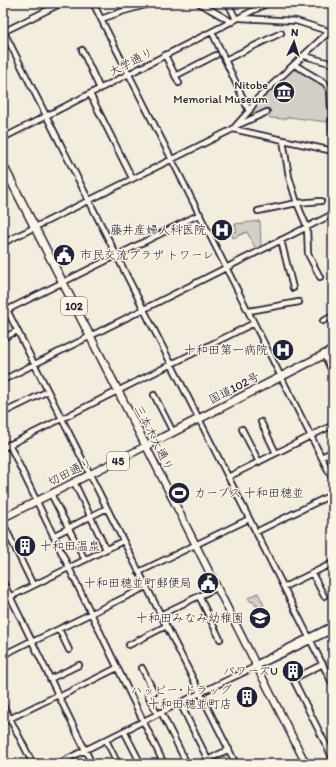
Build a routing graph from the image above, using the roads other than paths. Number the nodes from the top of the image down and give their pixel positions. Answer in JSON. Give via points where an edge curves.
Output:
{"nodes":[{"id":1,"x":62,"y":3,"type":"edge"},
{"id":2,"x":93,"y":3,"type":"edge"},
{"id":3,"x":153,"y":3,"type":"edge"},
{"id":4,"x":199,"y":3,"type":"edge"},
{"id":5,"x":228,"y":3,"type":"edge"},
{"id":6,"x":268,"y":3,"type":"edge"},
{"id":7,"x":101,"y":19,"type":"junction"},
{"id":8,"x":236,"y":20,"type":"junction"},
{"id":9,"x":3,"y":31,"type":"edge"},
{"id":10,"x":332,"y":31,"type":"edge"},
{"id":11,"x":212,"y":32,"type":"junction"},
{"id":12,"x":281,"y":33,"type":"dead end"},
{"id":13,"x":82,"y":50,"type":"dead end"},
{"id":14,"x":165,"y":55,"type":"junction"},
{"id":15,"x":216,"y":55,"type":"dead end"},
{"id":16,"x":305,"y":56,"type":"junction"},
{"id":17,"x":225,"y":60,"type":"junction"},
{"id":18,"x":333,"y":64,"type":"edge"},
{"id":19,"x":295,"y":65,"type":"junction"},
{"id":20,"x":129,"y":74,"type":"junction"},
{"id":21,"x":175,"y":76,"type":"junction"},
{"id":22,"x":179,"y":83,"type":"dead end"},
{"id":23,"x":328,"y":87,"type":"junction"},
{"id":24,"x":100,"y":89,"type":"junction"},
{"id":25,"x":333,"y":89,"type":"edge"},
{"id":26,"x":90,"y":94,"type":"junction"},
{"id":27,"x":249,"y":111,"type":"junction"},
{"id":28,"x":267,"y":112,"type":"dead end"},
{"id":29,"x":47,"y":116,"type":"junction"},
{"id":30,"x":332,"y":126,"type":"edge"},
{"id":31,"x":234,"y":128,"type":"junction"},
{"id":32,"x":3,"y":138,"type":"edge"},
{"id":33,"x":283,"y":140,"type":"junction"},
{"id":34,"x":333,"y":145,"type":"edge"},
{"id":35,"x":333,"y":151,"type":"edge"},
{"id":36,"x":172,"y":158,"type":"junction"},
{"id":37,"x":3,"y":165,"type":"edge"},
{"id":38,"x":132,"y":178,"type":"junction"},
{"id":39,"x":89,"y":200,"type":"junction"},
{"id":40,"x":321,"y":201,"type":"dead end"},
{"id":41,"x":297,"y":203,"type":"junction"},
{"id":42,"x":258,"y":211,"type":"dead end"},
{"id":43,"x":200,"y":214,"type":"junction"},
{"id":44,"x":333,"y":214,"type":"edge"},
{"id":45,"x":35,"y":227,"type":"junction"},
{"id":46,"x":307,"y":227,"type":"junction"},
{"id":47,"x":281,"y":240,"type":"junction"},
{"id":48,"x":3,"y":243,"type":"edge"},
{"id":49,"x":117,"y":255,"type":"junction"},
{"id":50,"x":227,"y":267,"type":"junction"},
{"id":51,"x":320,"y":277,"type":"dead end"},
{"id":52,"x":62,"y":282,"type":"junction"},
{"id":53,"x":294,"y":288,"type":"dead end"},
{"id":54,"x":3,"y":302,"type":"edge"},
{"id":55,"x":299,"y":302,"type":"dead end"},
{"id":56,"x":144,"y":309,"type":"junction"},
{"id":57,"x":7,"y":310,"type":"junction"},
{"id":58,"x":249,"y":312,"type":"junction"},
{"id":59,"x":333,"y":316,"type":"edge"},
{"id":60,"x":323,"y":321,"type":"dead end"},
{"id":61,"x":254,"y":323,"type":"junction"},
{"id":62,"x":17,"y":331,"type":"junction"},
{"id":63,"x":90,"y":336,"type":"junction"},
{"id":64,"x":3,"y":338,"type":"edge"},
{"id":65,"x":333,"y":350,"type":"edge"},
{"id":66,"x":324,"y":355,"type":"junction"},
{"id":67,"x":34,"y":364,"type":"junction"},
{"id":68,"x":172,"y":364,"type":"junction"},
{"id":69,"x":333,"y":373,"type":"edge"},
{"id":70,"x":282,"y":377,"type":"junction"},
{"id":71,"x":3,"y":380,"type":"edge"},
{"id":72,"x":48,"y":391,"type":"junction"},
{"id":73,"x":118,"y":392,"type":"junction"},
{"id":74,"x":154,"y":395,"type":"dead end"},
{"id":75,"x":3,"y":413,"type":"edge"},
{"id":76,"x":62,"y":419,"type":"junction"},
{"id":77,"x":199,"y":419,"type":"junction"},
{"id":78,"x":261,"y":422,"type":"dead end"},
{"id":79,"x":333,"y":425,"type":"edge"},
{"id":80,"x":242,"y":430,"type":"dead end"},
{"id":81,"x":173,"y":432,"type":"junction"},
{"id":82,"x":311,"y":436,"type":"junction"},
{"id":83,"x":9,"y":444,"type":"junction"},
{"id":84,"x":146,"y":446,"type":"junction"},
{"id":85,"x":3,"y":447,"type":"edge"},
{"id":86,"x":333,"y":451,"type":"edge"},
{"id":87,"x":276,"y":453,"type":"junction"},
{"id":88,"x":322,"y":457,"type":"junction"},
{"id":89,"x":259,"y":462,"type":"junction"},
{"id":90,"x":90,"y":475,"type":"junction"},
{"id":91,"x":228,"y":477,"type":"junction"},
{"id":92,"x":333,"y":480,"type":"edge"},
{"id":93,"x":74,"y":482,"type":"junction"},
{"id":94,"x":51,"y":494,"type":"junction"},
{"id":95,"x":333,"y":494,"type":"edge"},
{"id":96,"x":36,"y":501,"type":"junction"},
{"id":97,"x":107,"y":508,"type":"junction"},
{"id":98,"x":90,"y":516,"type":"junction"},
{"id":99,"x":3,"y":518,"type":"edge"},
{"id":100,"x":250,"y":519,"type":"junction"},
{"id":101,"x":3,"y":523,"type":"edge"},
{"id":102,"x":68,"y":528,"type":"junction"},
{"id":103,"x":256,"y":532,"type":"junction"},
{"id":104,"x":53,"y":536,"type":"junction"},
{"id":105,"x":123,"y":541,"type":"junction"},
{"id":106,"x":195,"y":544,"type":"junction"},
{"id":107,"x":106,"y":549,"type":"junction"},
{"id":108,"x":85,"y":560,"type":"junction"},
{"id":109,"x":331,"y":564,"type":"edge"},
{"id":110,"x":68,"y":567,"type":"junction"},
{"id":111,"x":139,"y":572,"type":"junction"},
{"id":112,"x":333,"y":572,"type":"edge"},
{"id":113,"x":312,"y":573,"type":"junction"},
{"id":114,"x":3,"y":582,"type":"edge"},
{"id":115,"x":33,"y":585,"type":"junction"},
{"id":116,"x":146,"y":587,"type":"junction"},
{"id":117,"x":284,"y":587,"type":"junction"},
{"id":118,"x":217,"y":588,"type":"junction"},
{"id":119,"x":4,"y":589,"type":"edge"},
{"id":120,"x":199,"y":596,"type":"junction"},
{"id":121,"x":324,"y":596,"type":"dead end"},
{"id":122,"x":10,"y":597,"type":"junction"},
{"id":123,"x":91,"y":614,"type":"junction"},
{"id":124,"x":160,"y":615,"type":"junction"},
{"id":125,"x":333,"y":625,"type":"edge"},
{"id":126,"x":166,"y":626,"type":"junction"},
{"id":127,"x":59,"y":629,"type":"junction"},
{"id":128,"x":333,"y":630,"type":"edge"},
{"id":129,"x":220,"y":639,"type":"dead end"},
{"id":130,"x":310,"y":639,"type":"junction"},
{"id":131,"x":31,"y":642,"type":"junction"},
{"id":132,"x":129,"y":645,"type":"dead end"},
{"id":133,"x":69,"y":650,"type":"dead end"},
{"id":134,"x":3,"y":655,"type":"edge"},
{"id":135,"x":323,"y":664,"type":"junction"},
{"id":136,"x":80,"y":665,"type":"dead end"},
{"id":137,"x":255,"y":666,"type":"junction"},
{"id":138,"x":117,"y":668,"type":"junction"},
{"id":139,"x":142,"y":668,"type":"dead end"},
{"id":140,"x":50,"y":680,"type":"junction"},
{"id":141,"x":333,"y":685,"type":"edge"},
{"id":142,"x":200,"y":693,"type":"junction"},
{"id":143,"x":58,"y":696,"type":"junction"},
{"id":144,"x":180,"y":703,"type":"junction"},
{"id":145,"x":3,"y":705,"type":"edge"},
{"id":146,"x":159,"y":713,"type":"junction"},
{"id":147,"x":10,"y":718,"type":"junction"},
{"id":148,"x":3,"y":722,"type":"edge"},
{"id":149,"x":143,"y":722,"type":"junction"},
{"id":150,"x":124,"y":731,"type":"junction"},
{"id":151,"x":106,"y":740,"type":"junction"},
{"id":152,"x":229,"y":749,"type":"junction"},
{"id":153,"x":85,"y":750,"type":"junction"},
{"id":154,"x":333,"y":759,"type":"edge"},
{"id":155,"x":208,"y":760,"type":"junction"},
{"id":156,"x":60,"y":763,"type":"edge"},
{"id":157,"x":33,"y":764,"type":"edge"},
{"id":158,"x":92,"y":764,"type":"edge"},
{"id":159,"x":118,"y":764,"type":"edge"},
{"id":160,"x":141,"y":764,"type":"edge"},
{"id":161,"x":164,"y":764,"type":"edge"},
{"id":162,"x":187,"y":764,"type":"edge"},
{"id":163,"x":200,"y":764,"type":"edge"},
{"id":164,"x":236,"y":764,"type":"edge"},
{"id":165,"x":306,"y":764,"type":"edge"}],
"edges":[{"from":1,"to":9,"type":"street"},
{"from":2,"to":7,"type":"street"},
{"from":3,"to":7,"type":"street"},
{"from":4,"to":8,"type":"street"},
{"from":5,"to":8,"type":"street"},
{"from":6,"to":8,"type":"street","name":"大学通り"},
{"from":7,"to":20,"type":"street"},
{"from":8,"to":10,"type":"street","via":[[296,21]]},
{"from":8,"to":11,"type":"street","name":"大学通り"},
{"from":9,"to":29,"type":"street"},
{"from":10,"to":16,"type":"street"},
{"from":11,"to":14,"type":"street","name":"大学通り"},
{"from":11,"to":17,"type":"street"},
{"from":12,"to":17,"type":"street"},
{"from":13,"to":24,"type":"street"},
{"from":14,"to":20,"type":"street","name":"大学通り"},
{"from":14,"to":21,"type":"street"},
{"from":15,"to":21,"type":"street"},
{"from":16,"to":18,"type":"street"},
{"from":16,"to":19,"type":"street"},
{"from":17,"to":27,"type":"street"},
{"from":19,"to":23,"type":"street"},
{"from":19,"to":27,"type":"street","via":[[257,99]]},
{"from":20,"to":24,"type":"street","name":"大学通り"},
{"from":20,"to":36,"type":"street"},
{"from":21,"to":22,"type":"street"},
{"from":23,"to":25,"type":"street"},
{"from":23,"to":30,"type":"street"},
{"from":24,"to":26,"type":"street","name":"大学通り"},
{"from":26,"to":29,"type":"street","name":"大学通り"},
{"from":26,"to":38,"type":"street"},
{"from":27,"to":31,"type":"street"},
{"from":28,"to":31,"type":"street"},
{"from":29,"to":32,"type":"street","name":"大学通り"},
{"from":29,"to":39,"type":"street"},
{"from":30,"to":34,"type":"street"},
{"from":31,"to":33,"type":"street"},
{"from":31,"to":36,"type":"street"},
{"from":33,"to":35,"type":"street"},
{"from":33,"to":41,"type":"street","via":[[286,166]]},
{"from":36,"to":38,"type":"street"},
{"from":36,"to":43,"type":"street"},
{"from":37,"to":45,"type":"highway","name":"三本木大通り","number":"102"},
{"from":38,"to":39,"type":"street"},
{"from":39,"to":45,"type":"street"},
{"from":39,"to":49,"type":"street"},
{"from":40,"to":41,"type":"street"},
{"from":41,"to":42,"type":"street"},
{"from":41,"to":46,"type":"street"},
{"from":43,"to":49,"type":"street"},
{"from":43,"to":50,"type":"street"},
{"from":44,"to":46,"type":"street"},
{"from":45,"to":48,"type":"street"},
{"from":45,"to":52,"type":"highway","name":"三本木大通り","number":"102"},
{"from":46,"to":47,"type":"street"},
{"from":46,"to":51,"type":"street","via":[[308,254]]},
{"from":47,"to":50,"type":"street"},
{"from":47,"to":53,"type":"street"},
{"from":49,"to":52,"type":"street"},
{"from":49,"to":56,"type":"street"},
{"from":50,"to":56,"type":"street"},
{"from":50,"to":58,"type":"street"},
{"from":52,"to":57,"type":"street"},
{"from":52,"to":63,"type":"highway","name":"三本木大通り","number":"102"},
{"from":54,"to":57,"type":"street"},
{"from":55,"to":58,"type":"street"},
{"from":56,"to":63,"type":"street"},
{"from":56,"to":68,"type":"street"},
{"from":57,"to":62,"type":"street"},
{"from":58,"to":61,"type":"street"},
{"from":59,"to":60,"type":"street"},
{"from":61,"to":68,"type":"street"},
{"from":61,"to":70,"type":"street"},
{"from":62,"to":64,"type":"street"},
{"from":62,"to":67,"type":"street"},
{"from":63,"to":67,"type":"street"},
{"from":63,"to":73,"type":"highway","name":"三本木大通り","number":"102"},
{"from":65,"to":66,"type":"highway","name":"国道102号"},
{"from":66,"to":69,"type":"street"},
{"from":66,"to":70,"type":"highway","name":"国道102号"},
{"from":67,"to":71,"type":"street"},
{"from":67,"to":72,"type":"street"},
{"from":68,"to":73,"type":"street"},
{"from":68,"to":77,"type":"street"},
{"from":70,"to":77,"type":"highway","name":"国道102号"},
{"from":70,"to":82,"type":"street"},
{"from":72,"to":75,"type":"street"},
{"from":72,"to":76,"type":"street"},
{"from":73,"to":76,"type":"street"},
{"from":73,"to":84,"type":"highway","name":"三本木大通り","number":"102"},
{"from":74,"to":81,"type":"street"},
{"from":76,"to":83,"type":"street"},
{"from":76,"to":90,"type":"street"},
{"from":77,"to":81,"type":"highway","name":"国道102号"},
{"from":77,"to":91,"type":"street"},
{"from":78,"to":87,"type":"street"},
{"from":79,"to":82,"type":"street"},
{"from":80,"to":89,"type":"street"},
{"from":81,"to":84,"type":"highway","name":"国道102号"},
{"from":82,"to":87,"type":"street"},
{"from":82,"to":88,"type":"street"},
{"from":83,"to":85,"type":"street"},
{"from":83,"to":96,"type":"street"},
{"from":84,"to":90,"type":"main road","name":"切田通り","number":"45"},
{"from":84,"to":106,"type":"main road","name":"三本木大通り"},
{"from":86,"to":88,"type":"street"},
{"from":87,"to":89,"type":"street"},
{"from":88,"to":92,"type":"street"},
{"from":89,"to":91,"type":"street"},
{"from":90,"to":93,"type":"main road","name":"切田通り","number":"45"},
{"from":90,"to":97,"type":"street"},
{"from":91,"to":100,"type":"street"},
{"from":93,"to":94,"type":"main road","name":"切田通り","number":"45"},
{"from":93,"to":98,"type":"street"},
{"from":94,"to":96,"type":"main road","name":"切田通り","number":"45"},
{"from":94,"to":102,"type":"street"},
{"from":95,"to":103,"type":"street"},
{"from":96,"to":99,"type":"main road","name":"切田通り","number":"45"},
{"from":96,"to":104,"type":"street"},
{"from":97,"to":98,"type":"street"},
{"from":97,"to":105,"type":"street"},
{"from":98,"to":102,"type":"street"},
{"from":98,"to":107,"type":"street"},
{"from":100,"to":103,"type":"street"},
{"from":100,"to":106,"type":"street"},
{"from":101,"to":115,"type":"street"},
{"from":102,"to":104,"type":"street"},
{"from":102,"to":108,"type":"street"},
{"from":103,"to":117,"type":"street"},
{"from":104,"to":110,"type":"street"},
{"from":105,"to":107,"type":"street"},
{"from":105,"to":111,"type":"street"},
{"from":106,"to":111,"type":"street"},
{"from":106,"to":118,"type":"main road","name":"三本木大通り"},
{"from":107,"to":108,"type":"street"},
{"from":108,"to":110,"type":"street"},
{"from":109,"to":112,"type":"street"},
{"from":109,"to":113,"type":"street"},
{"from":110,"to":115,"type":"street"},
{"from":110,"to":123,"type":"street"},
{"from":111,"to":116,"type":"street"},
{"from":113,"to":117,"type":"street"},
{"from":113,"to":121,"type":"street"},
{"from":114,"to":119,"type":"street"},
{"from":115,"to":122,"type":"street"},
{"from":116,"to":123,"type":"street"},
{"from":116,"to":124,"type":"street"},
{"from":117,"to":130,"type":"street"},
{"from":118,"to":120,"type":"street"},
{"from":118,"to":137,"type":"main road","name":"三本木大通り"},
{"from":119,"to":122,"type":"street"},
{"from":120,"to":124,"type":"street"},
{"from":120,"to":129,"type":"street"},
{"from":122,"to":131,"type":"street"},
{"from":123,"to":127,"type":"street"},
{"from":123,"to":138,"type":"street"},
{"from":124,"to":126,"type":"street"},
{"from":125,"to":130,"type":"street"},
{"from":126,"to":132,"type":"street"},
{"from":126,"to":142,"type":"street"},
{"from":127,"to":131,"type":"street"},
{"from":127,"to":133,"type":"street"},
{"from":128,"to":130,"type":"street"},
{"from":130,"to":135,"type":"street"},
{"from":130,"to":137,"type":"street"},
{"from":131,"to":134,"type":"street"},
{"from":131,"to":140,"type":"street"},
{"from":135,"to":141,"type":"street"},
{"from":135,"to":154,"type":"street","via":[[293,679]]},
{"from":136,"to":140,"type":"street"},
{"from":137,"to":142,"type":"street"},
{"from":137,"to":165,"type":"main road","name":"三本木大通り"},
{"from":138,"to":143,"type":"street"},
{"from":138,"to":149,"type":"street"},
{"from":139,"to":146,"type":"street","via":[[154,692],[148,695]]},
{"from":140,"to":143,"type":"street"},
{"from":142,"to":144,"type":"street"},
{"from":142,"to":152,"type":"street"},
{"from":143,"to":147,"type":"street"},
{"from":143,"to":153,"type":"street"},
{"from":144,"to":146,"type":"street"},
{"from":144,"to":155,"type":"street"},
{"from":145,"to":147,"type":"street"},
{"from":146,"to":149,"type":"street"},
{"from":146,"to":162,"type":"street"},
{"from":147,"to":148,"type":"street"},
{"from":147,"to":157,"type":"street"},
{"from":149,"to":150,"type":"street"},
{"from":149,"to":161,"type":"street"},
{"from":150,"to":151,"type":"street"},
{"from":150,"to":160,"type":"street"},
{"from":151,"to":153,"type":"street"},
{"from":151,"to":159,"type":"street"},
{"from":152,"to":155,"type":"street"},
{"from":152,"to":164,"type":"street"},
{"from":153,"to":156,"type":"street"},
{"from":153,"to":158,"type":"street"},
{"from":155,"to":163,"type":"street"}]}
